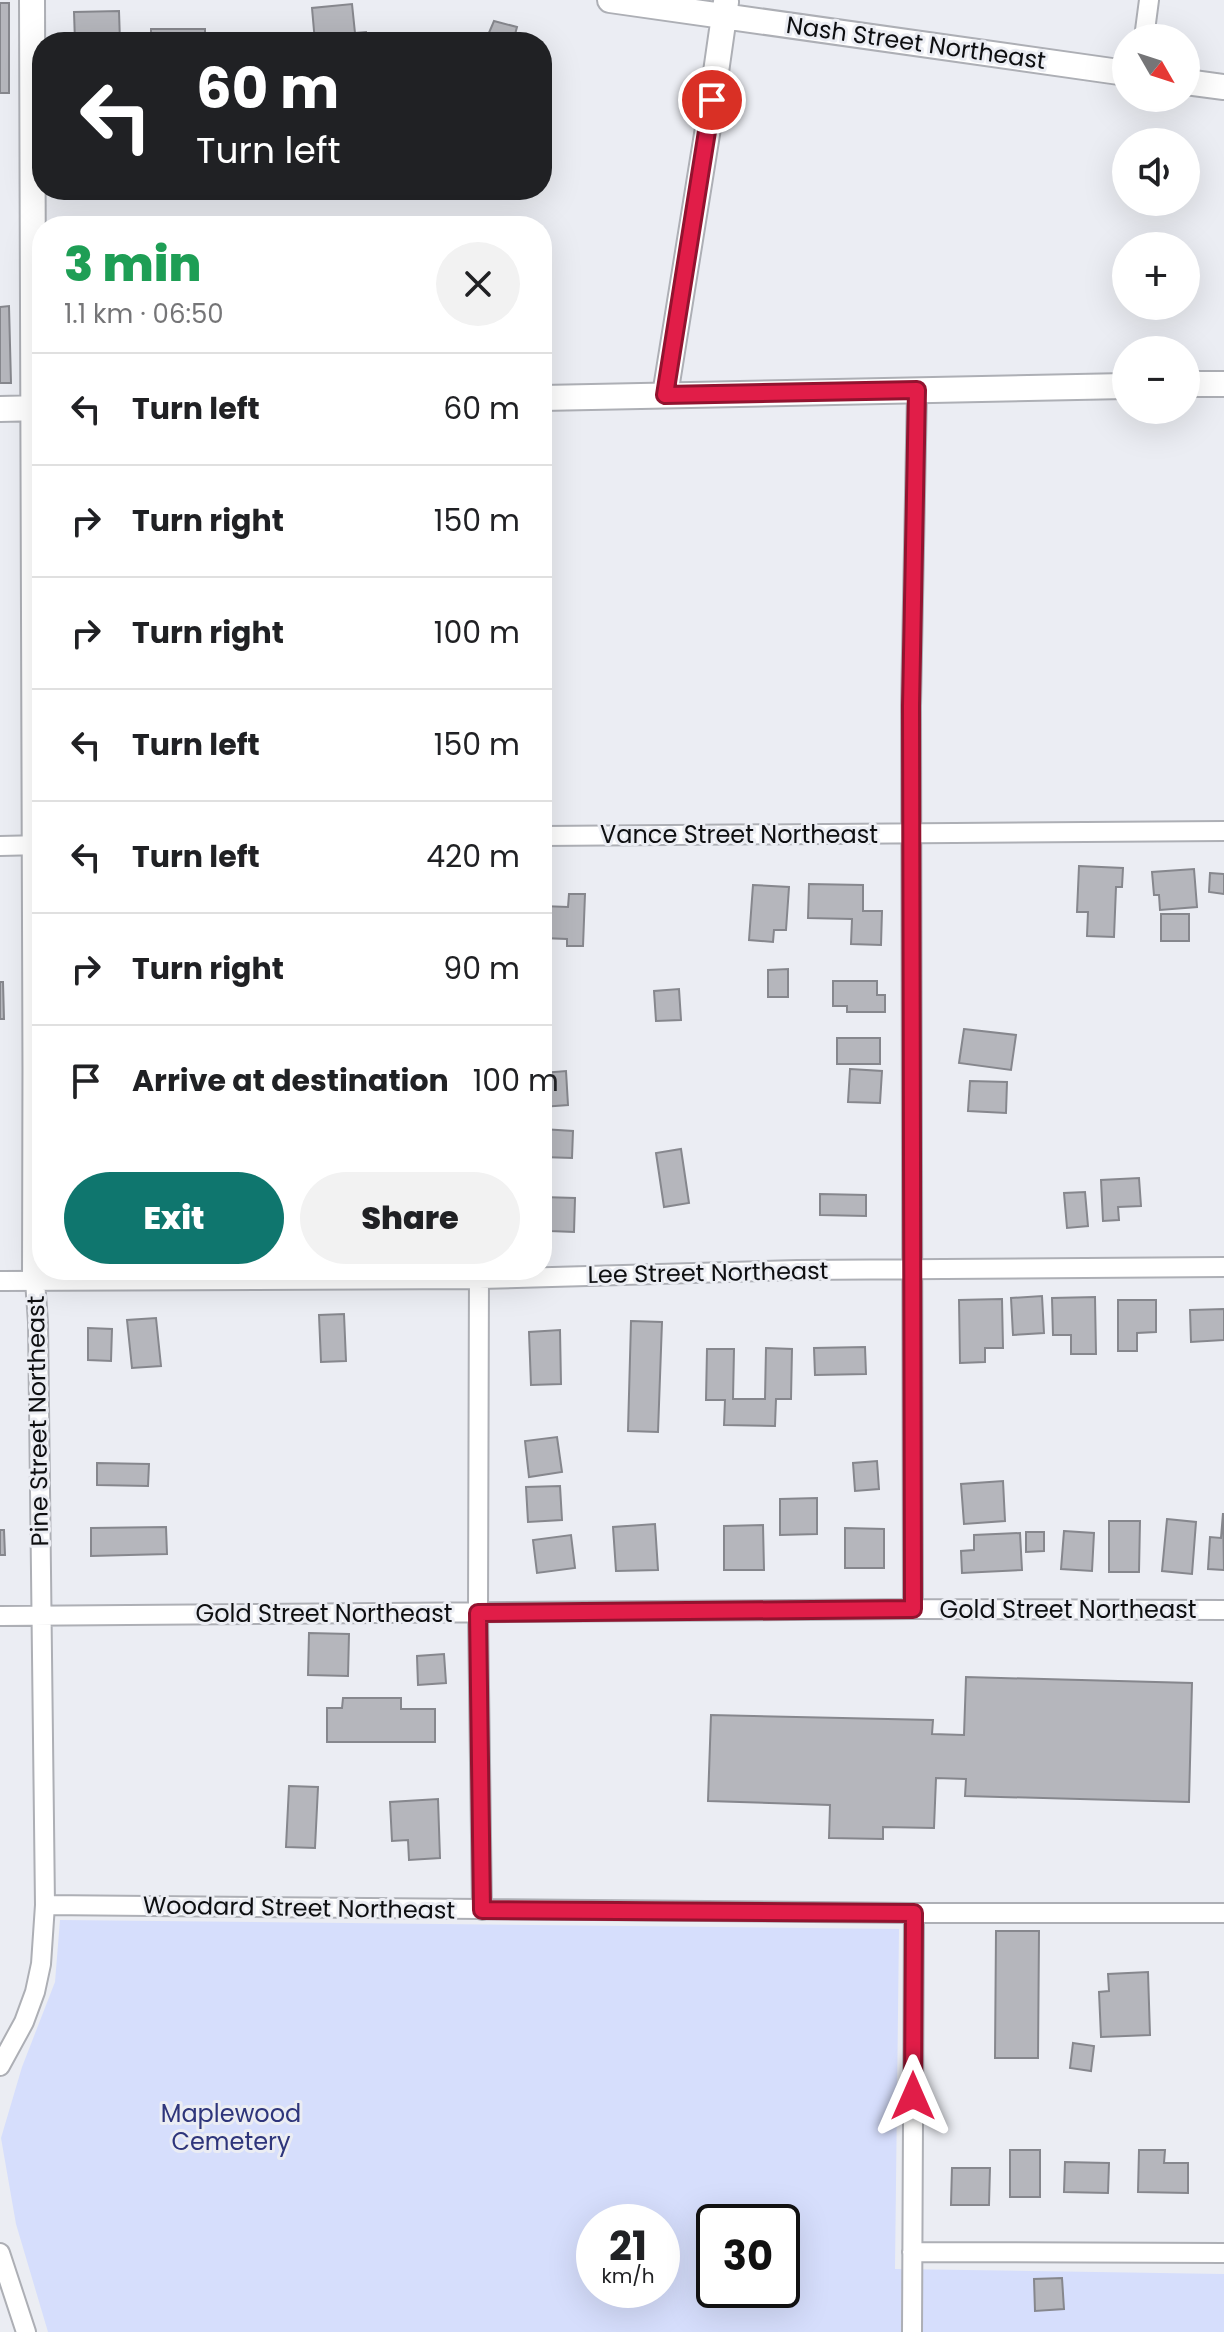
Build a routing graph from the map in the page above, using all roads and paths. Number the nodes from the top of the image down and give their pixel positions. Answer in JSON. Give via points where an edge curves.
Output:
{"nodes":[{"id":1,"x":32,"y":0,"type":"edge"},
{"id":2,"x":610,"y":0,"type":"edge"},
{"id":3,"x":1149,"y":0,"type":"edge"},
{"id":4,"x":725,"y":8,"type":"edge"},
{"id":5,"x":1146,"y":24,"type":"edge"},
{"id":6,"x":32,"y":32,"type":"edge"},
{"id":7,"x":1112,"y":71,"type":"edge"},
{"id":8,"x":1200,"y":84,"type":"edge"},
{"id":9,"x":1224,"y":87,"type":"edge"},
{"id":10,"x":1200,"y":384,"type":"edge"},
{"id":11,"x":1224,"y":384,"type":"edge"},
{"id":12,"x":1112,"y":386,"type":"edge"},
{"id":13,"x":917,"y":390,"type":"junction"},
{"id":14,"x":665,"y":395,"type":"junction"},
{"id":15,"x":552,"y":398,"type":"edge"},
{"id":16,"x":32,"y":408,"type":"edge"},
{"id":17,"x":0,"y":409,"type":"edge"},
{"id":18,"x":1224,"y":831,"type":"edge"},
{"id":19,"x":911,"y":834,"type":"junction"},
{"id":20,"x":552,"y":836,"type":"edge"},
{"id":21,"x":32,"y":845,"type":"edge"},
{"id":22,"x":0,"y":846,"type":"edge"},
{"id":23,"x":1224,"y":1267,"type":"edge"},
{"id":24,"x":913,"y":1271,"type":"junction"},
{"id":25,"x":552,"y":1273,"type":"edge"},
{"id":26,"x":98,"y":1280,"type":"edge"},
{"id":27,"x":479,"y":1280,"type":"edge"},
{"id":28,"x":0,"y":1281,"type":"edge"},
{"id":29,"x":35,"y":1281,"type":"junction"},
{"id":30,"x":913,"y":1609,"type":"junction"},
{"id":31,"x":1224,"y":1610,"type":"edge"},
{"id":32,"x":478,"y":1613,"type":"junction"},
{"id":33,"x":0,"y":1616,"type":"edge"},
{"id":34,"x":43,"y":1616,"type":"junction"},
{"id":35,"x":45,"y":1905,"type":"junction"},
{"id":36,"x":482,"y":1910,"type":"junction"},
{"id":37,"x":914,"y":1913,"type":"junction"},
{"id":38,"x":1224,"y":1913,"type":"edge"},
{"id":39,"x":0,"y":2066,"type":"edge"},
{"id":40,"x":912,"y":2252,"type":"junction"},
{"id":41,"x":0,"y":2253,"type":"edge"},
{"id":42,"x":1224,"y":2253,"type":"edge"},
{"id":43,"x":26,"y":2332,"type":"edge"},
{"id":44,"x":912,"y":2332,"type":"edge"}],
"edges":[{"from":1,"to":6,"type":"street","name":"Pine Street Northeast"},
{"from":2,"to":4,"type":"street","name":"Nash Street Northeast"},
{"from":3,"to":5,"type":"street"},
{"from":4,"to":7,"type":"street","name":"Nash Street Northeast"},
{"from":4,"to":14,"type":"street"},
{"from":8,"to":9,"type":"street"},
{"from":10,"to":11,"type":"street"},
{"from":12,"to":13,"type":"street"},
{"from":13,"to":14,"type":"street"},
{"from":13,"to":19,"type":"street"},
{"from":14,"to":15,"type":"street"},
{"from":16,"to":17,"type":"street"},
{"from":18,"to":19,"type":"street","name":"Vance Street Northeast"},
{"from":19,"to":20,"type":"street","name":"Vance Street Northeast"},
{"from":19,"to":24,"type":"street"},
{"from":21,"to":22,"type":"street"},
{"from":23,"to":24,"type":"street","name":"Lee Street Northeast"},
{"from":24,"to":25,"type":"street","name":"Lee Street Northeast"},
{"from":24,"to":30,"type":"street"},
{"from":26,"to":29,"type":"street","name":"Lee Street Northeast"},
{"from":27,"to":32,"type":"street"},
{"from":28,"to":29,"type":"street","name":"Lee Street Northeast"},
{"from":29,"to":34,"type":"street","name":"Pine Street Northeast"},
{"from":30,"to":31,"type":"street","name":"Gold Street Northeast"},
{"from":30,"to":32,"type":"street","name":"Gold Street Northeast"},
{"from":32,"to":34,"type":"street","name":"Gold Street Northeast"},
{"from":32,"to":36,"type":"street"},
{"from":33,"to":34,"type":"street","name":"Gold Street Northeast"},
{"from":34,"to":35,"type":"street","name":"Pine Street Northeast"},
{"from":35,"to":36,"type":"street","name":"Woodard Street Northeast"},
{"from":35,"to":39,"type":"street","name":"Pine Street Northeast","via":[[35,1992]]},
{"from":36,"to":37,"type":"street","name":"Woodard Street Northeast"},
{"from":37,"to":38,"type":"street","name":"Woodard Street Northeast"},
{"from":37,"to":40,"type":"street"},
{"from":40,"to":42,"type":"street"},
{"from":40,"to":44,"type":"street"},
{"from":41,"to":43,"type":"street"}]}
